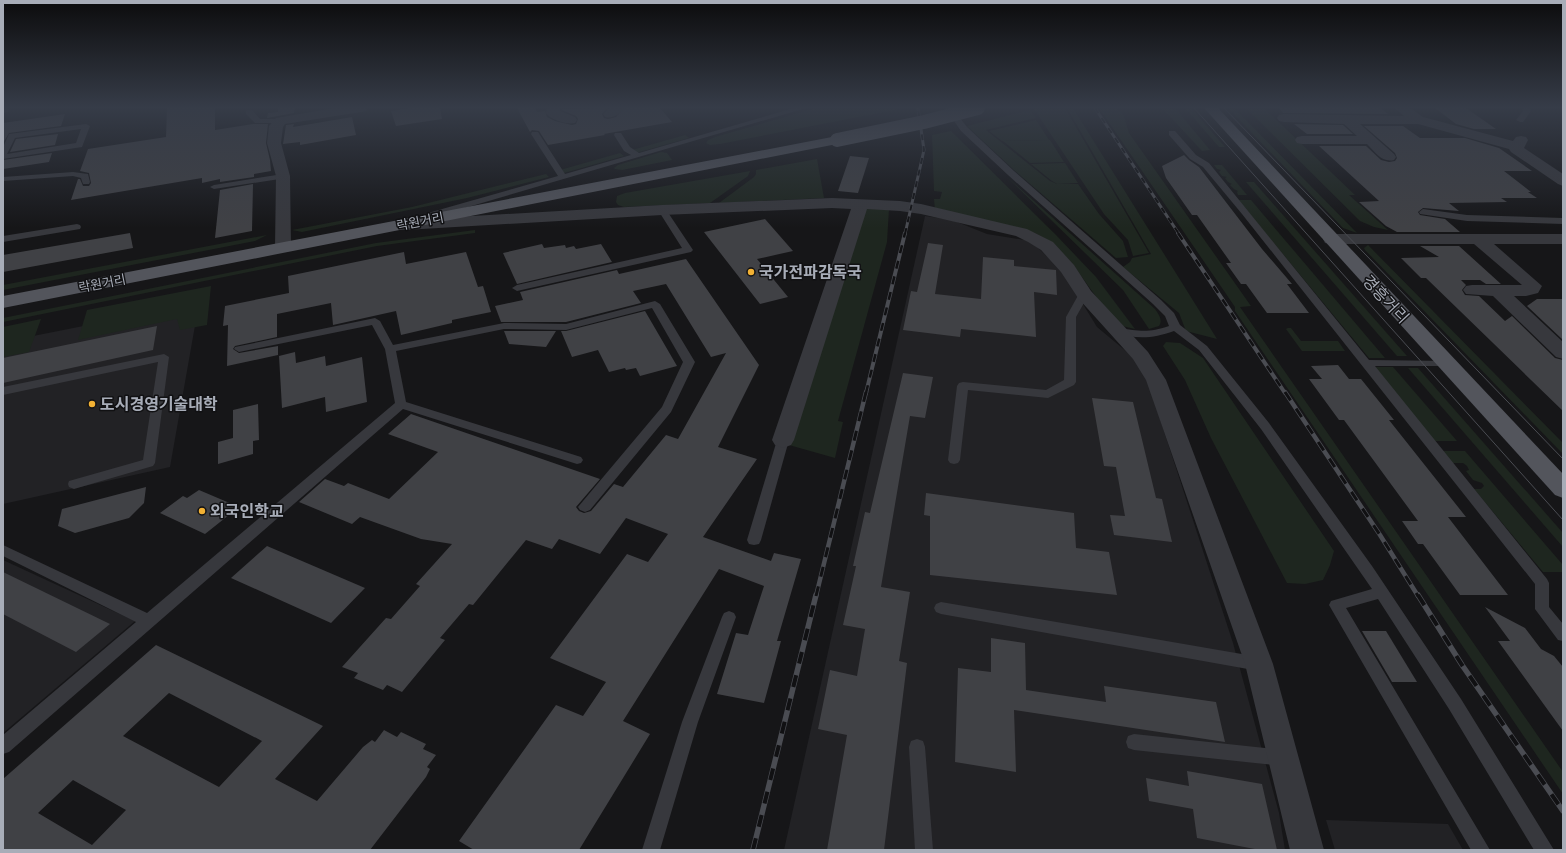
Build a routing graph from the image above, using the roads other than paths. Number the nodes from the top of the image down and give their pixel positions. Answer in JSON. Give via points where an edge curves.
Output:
{"nodes":[{"id":1,"x":60,"y":148,"type":"edge"},
{"id":2,"x":275,"y":148,"type":"edge"},
{"id":3,"x":543,"y":148,"type":"edge"},
{"id":4,"x":626,"y":148,"type":"edge"},
{"id":5,"x":662,"y":148,"type":"edge"},
{"id":6,"x":797,"y":148,"type":"edge"},
{"id":7,"x":984,"y":148,"type":"edge"},
{"id":8,"x":1185,"y":148,"type":"edge"},
{"id":9,"x":1247,"y":148,"type":"edge"},
{"id":10,"x":1378,"y":148,"type":"edge"},
{"id":11,"x":1517,"y":148,"type":"edge"},
{"id":12,"x":637,"y":155,"type":"junction"},
{"id":13,"x":3,"y":156,"type":"edge"},
{"id":14,"x":1389,"y":157,"type":"dead end"},
{"id":15,"x":283,"y":176,"type":"junction"},
{"id":16,"x":564,"y":177,"type":"junction"},
{"id":17,"x":3,"y":179,"type":"edge"},
{"id":18,"x":1563,"y":181,"type":"edge"},
{"id":19,"x":86,"y":182,"type":"dead end"},
{"id":20,"x":214,"y":188,"type":"dead end"},
{"id":21,"x":860,"y":205,"type":"junction"},
{"id":22,"x":662,"y":210,"type":"junction"},
{"id":23,"x":1423,"y":212,"type":"dead end"},
{"id":24,"x":1563,"y":221,"type":"edge"},
{"id":25,"x":397,"y":225,"type":"junction"},
{"id":26,"x":77,"y":227,"type":"dead end"},
{"id":27,"x":3,"y":239,"type":"edge"},
{"id":28,"x":1331,"y":239,"type":"junction"},
{"id":29,"x":1563,"y":239,"type":"edge"},
{"id":30,"x":1479,"y":240,"type":"junction"},
{"id":31,"x":283,"y":247,"type":"junction"},
{"id":32,"x":517,"y":288,"type":"dead end"},
{"id":33,"x":1472,"y":290,"type":"dead end"},
{"id":34,"x":1498,"y":290,"type":"junction"},
{"id":35,"x":1084,"y":294,"type":"junction"},
{"id":36,"x":3,"y":302,"type":"edge"},
{"id":37,"x":1176,"y":327,"type":"junction"},
{"id":38,"x":1118,"y":331,"type":"junction"},
{"id":39,"x":239,"y":349,"type":"dead end"},
{"id":40,"x":390,"y":349,"type":"junction"},
{"id":41,"x":1563,"y":352,"type":"edge"},
{"id":42,"x":1365,"y":363,"type":"junction"},
{"id":43,"x":1445,"y":363,"type":"junction"},
{"id":44,"x":3,"y":391,"type":"edge"},
{"id":45,"x":401,"y":404,"type":"junction"},
{"id":46,"x":783,"y":440,"type":"joint"},
{"id":47,"x":577,"y":460,"type":"dead end"},
{"id":48,"x":954,"y":460,"type":"dead end"},
{"id":49,"x":74,"y":484,"type":"dead end"},
{"id":50,"x":1563,"y":489,"type":"edge"},
{"id":51,"x":585,"y":507,"type":"dead end"},
{"id":52,"x":754,"y":540,"type":"dead end"},
{"id":53,"x":3,"y":550,"type":"edge"},
{"id":54,"x":1381,"y":592,"type":"junction"},
{"id":55,"x":941,"y":608,"type":"dead end"},
{"id":56,"x":729,"y":617,"type":"dead end"},
{"id":57,"x":148,"y":620,"type":"junction"},
{"id":58,"x":1563,"y":635,"type":"edge"},
{"id":59,"x":1259,"y":664,"type":"junction"},
{"id":60,"x":1134,"y":742,"type":"dead end"},
{"id":61,"x":3,"y":746,"type":"edge"},
{"id":62,"x":917,"y":748,"type":"dead end"},
{"id":63,"x":1284,"y":759,"type":"junction"},
{"id":64,"x":651,"y":850,"type":"edge"},
{"id":65,"x":924,"y":850,"type":"edge"},
{"id":66,"x":1307,"y":850,"type":"edge"},
{"id":67,"x":1481,"y":850,"type":"edge"},
{"id":68,"x":1545,"y":850,"type":"edge"}],
"edges":[{"from":1,"to":13,"type":"lane"},
{"from":2,"to":15,"type":"street"},
{"from":3,"to":16,"type":"lane"},
{"from":4,"to":12,"type":"lane"},
{"from":5,"to":12,"type":"lane"},
{"from":6,"to":25,"type":"main road","name":"락원거리","bridge":true},
{"from":7,"to":37,"type":"lane","via":[[1158,302],[1170,315]]},
{"from":8,"to":42,"type":"lane","via":[[1193,157],[1206,165]]},
{"from":9,"to":28,"type":"main road","name":"경흥거리"},
{"from":10,"to":14,"type":"street"},
{"from":11,"to":18,"type":"street"},
{"from":12,"to":16,"type":"lane"},
{"from":15,"to":20,"type":"lane"},
{"from":15,"to":31,"type":"street"},
{"from":16,"to":25,"type":"lane"},
{"from":17,"to":19,"type":"lane","via":[[73,174],[85,176]]},
{"from":21,"to":22,"type":"street","via":[[832,203]]},
{"from":21,"to":35,"type":"street","via":[[916,208],[1021,232],[1047,246]]},
{"from":21,"to":46,"type":"street"},
{"from":22,"to":25,"type":"street"},
{"from":22,"to":32,"type":"lane","via":[[688,250]]},
{"from":23,"to":24,"type":"lane","via":[[1467,218]]},
{"from":25,"to":31,"type":"main road","name":"락원거리"},
{"from":26,"to":27,"type":"lane"},
{"from":28,"to":30,"type":"street"},
{"from":28,"to":43,"type":"main road","name":"경흥거리"},
{"from":29,"to":30,"type":"street"},
{"from":30,"to":34,"type":"street","via":[[1533,286],[1532,289],[1526,290]]},
{"from":31,"to":36,"type":"main road","name":"락원거리"},
{"from":33,"to":34,"type":"street"},
{"from":34,"to":41,"type":"street"},
{"from":35,"to":38,"type":"street"},
{"from":35,"to":48,"type":"lane","via":[[1071,317],[1070,382],[1048,394],[963,386]]},
{"from":37,"to":38,"type":"lane","via":[[1146,335]]},
{"from":37,"to":54,"type":"lane","via":[[1203,348],[1265,426]]},
{"from":38,"to":59,"type":"street","via":[[1141,356],[1156,380]]},
{"from":39,"to":40,"type":"lane","via":[[375,321]]},
{"from":40,"to":45,"type":"lane"},
{"from":40,"to":51,"type":"lane","via":[[504,326],[566,327],[655,304],[689,362],[667,409]]},
{"from":42,"to":43,"type":"lane"},
{"from":42,"to":58,"type":"lane","via":[[1542,584],[1542,609]]},
{"from":43,"to":50,"type":"main road","name":"경흥거리"},
{"from":44,"to":49,"type":"lane","via":[[164,357],[149,463]]},
{"from":45,"to":47,"type":"lane"},
{"from":45,"to":57,"type":"lane"},
{"from":46,"to":52,"type":"lane"},
{"from":53,"to":57,"type":"lane"},
{"from":54,"to":67,"type":"lane","via":[[1336,605]]},
{"from":54,"to":68,"type":"lane","via":[[1455,704]]},
{"from":55,"to":59,"type":"lane"},
{"from":56,"to":64,"type":"lane","via":[[690,722]]},
{"from":57,"to":61,"type":"lane"},
{"from":59,"to":63,"type":"street"},
{"from":60,"to":63,"type":"lane"},
{"from":62,"to":65,"type":"lane"},
{"from":63,"to":66,"type":"street"}]}
